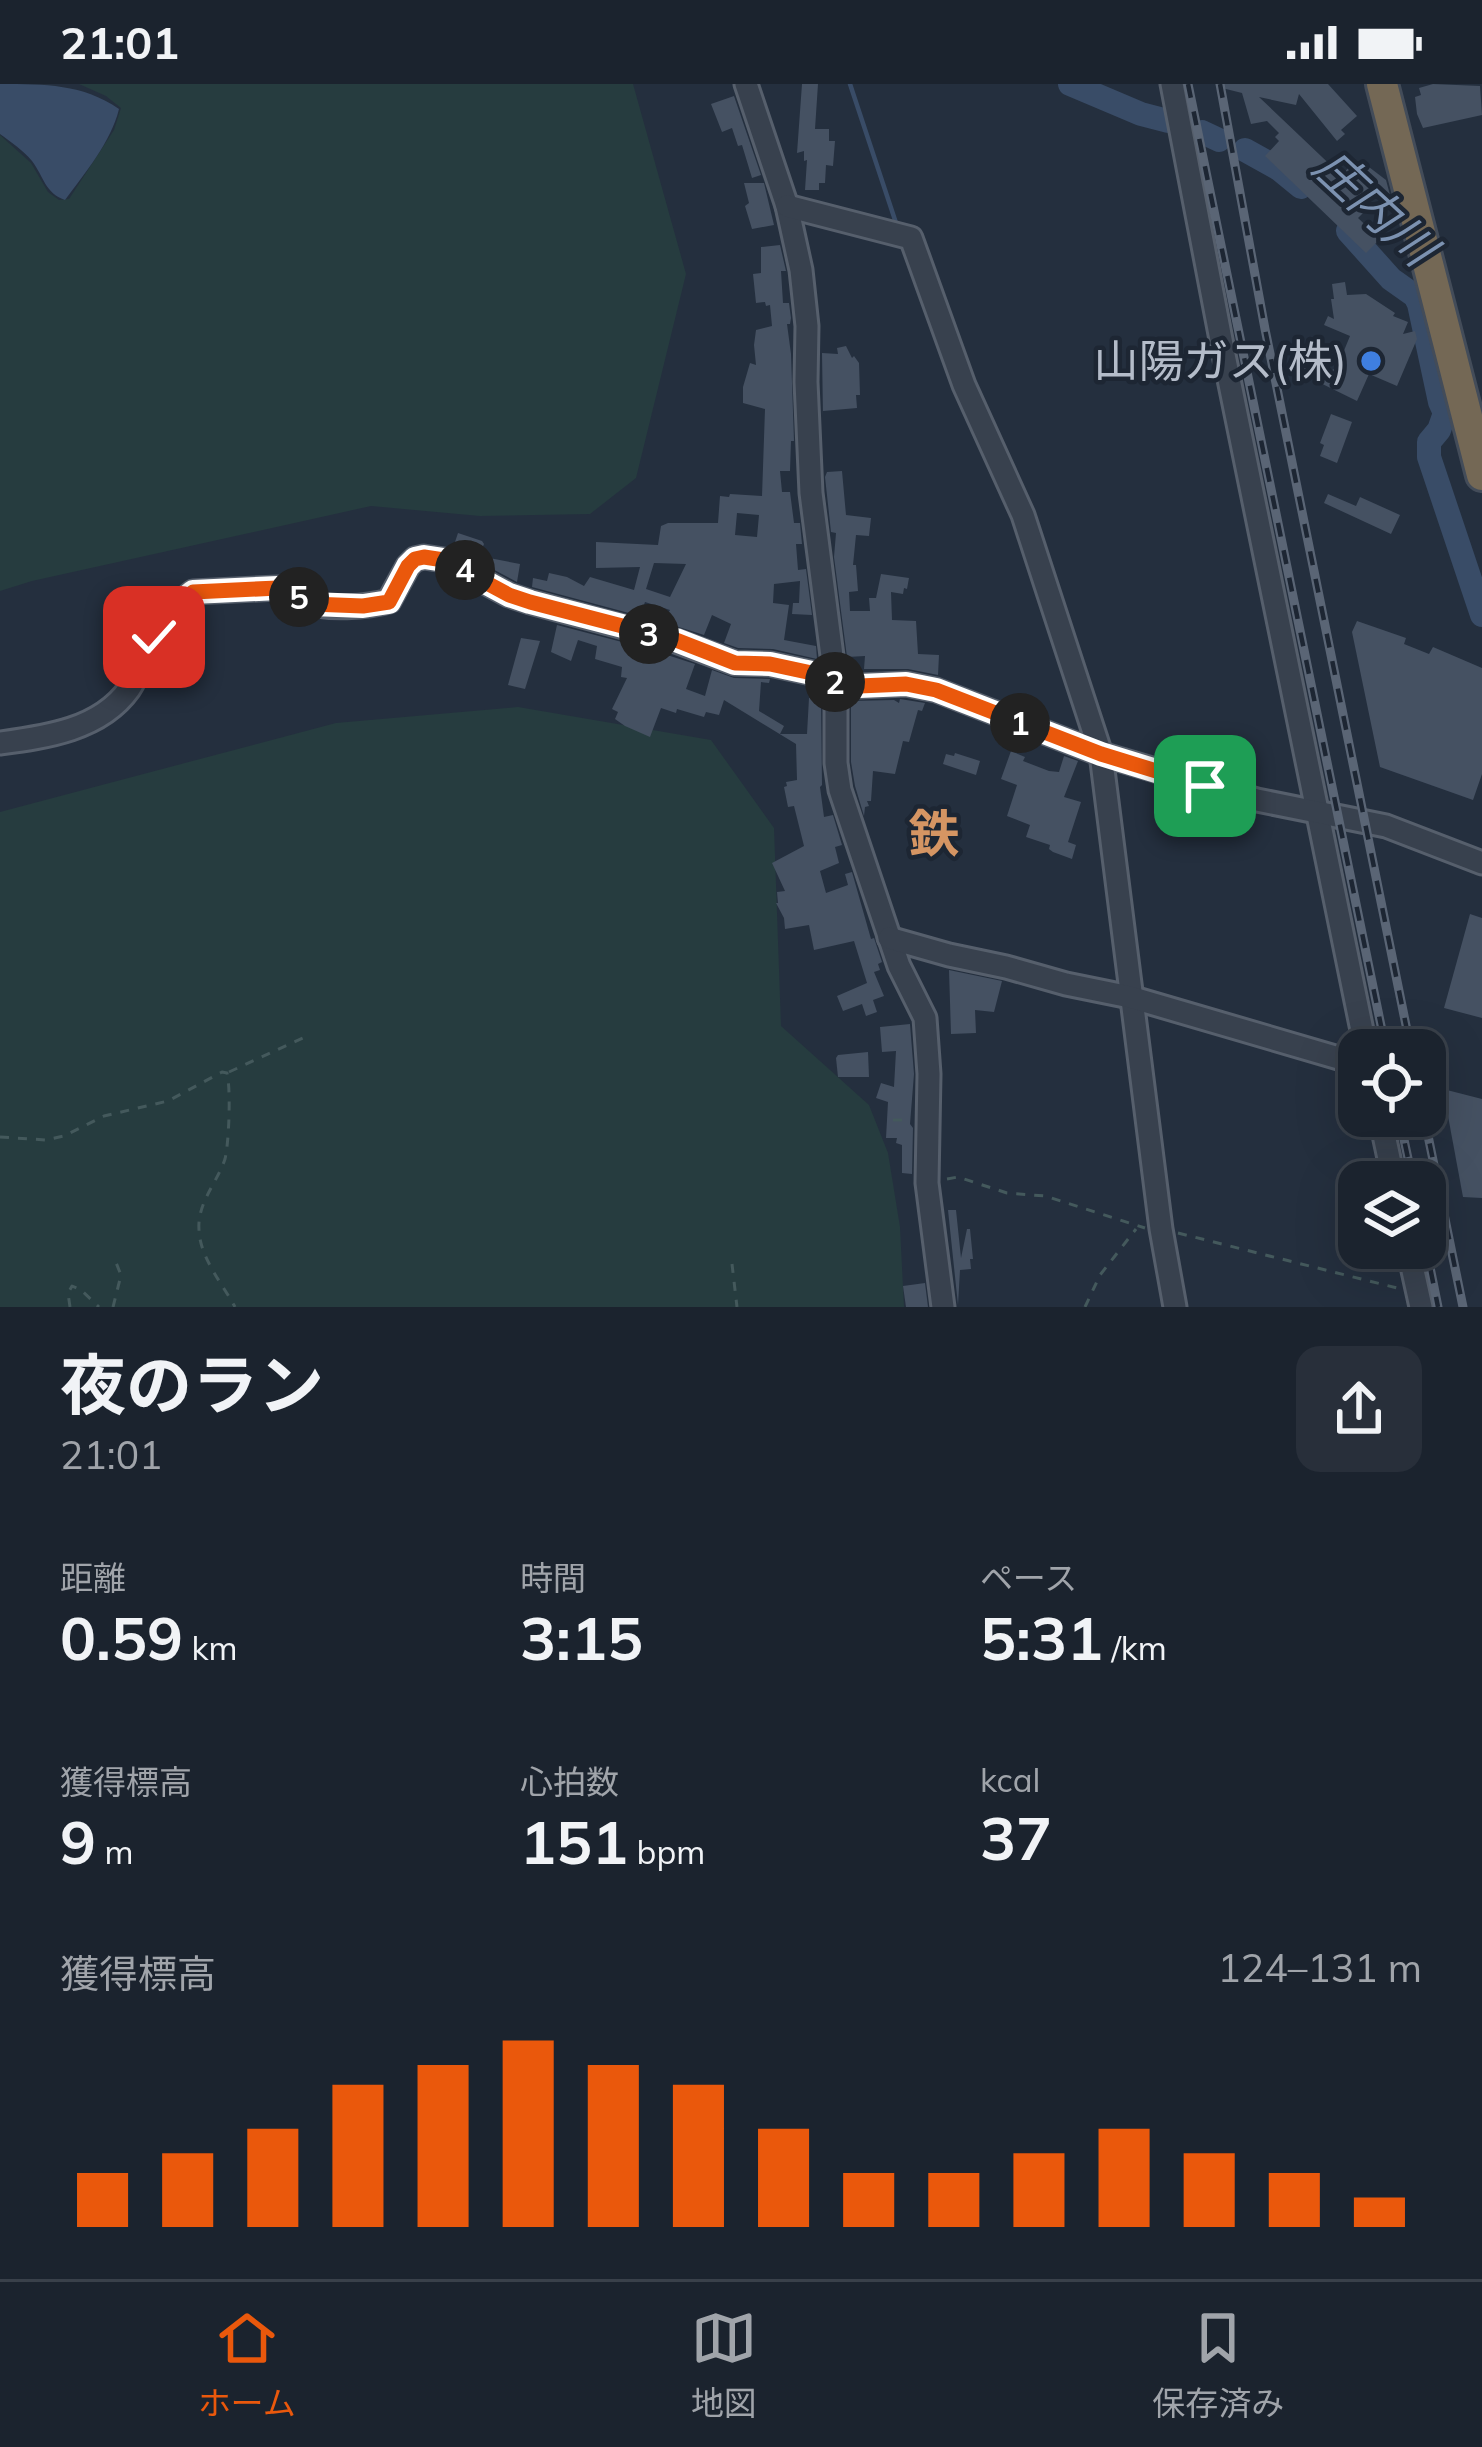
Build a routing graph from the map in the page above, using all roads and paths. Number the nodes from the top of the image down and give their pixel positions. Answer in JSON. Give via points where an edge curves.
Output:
{"nodes":[{"id":1,"x":746,"y":84,"type":"edge"},
{"id":2,"x":1172,"y":84,"type":"edge"},
{"id":3,"x":1382,"y":84,"type":"edge"},
{"id":4,"x":788,"y":206,"type":"junction"},
{"id":5,"x":1482,"y":475,"type":"edge"},
{"id":6,"x":835,"y":683,"type":"junction"},
{"id":7,"x":0,"y":743,"type":"edge"},
{"id":8,"x":1101,"y":754,"type":"junction"},
{"id":9,"x":1317,"y":812,"type":"junction"},
{"id":10,"x":1482,"y":862,"type":"edge"},
{"id":11,"x":889,"y":938,"type":"junction"},
{"id":12,"x":1130,"y":997,"type":"junction"},
{"id":13,"x":1362,"y":1029,"type":"edge"},
{"id":14,"x":303,"y":1038,"type":"dead end"},
{"id":15,"x":1338,"y":1058,"type":"edge"},
{"id":16,"x":227,"y":1073,"type":"junction"},
{"id":17,"x":0,"y":1137,"type":"edge"},
{"id":18,"x":1137,"y":1227,"type":"dead end"},
{"id":19,"x":115,"y":1260,"type":"dead end"},
{"id":20,"x":732,"y":1264,"type":"dead end"},
{"id":21,"x":1412,"y":1269,"type":"edge"},
{"id":22,"x":70,"y":1307,"type":"edge"},
{"id":23,"x":99,"y":1307,"type":"edge"},
{"id":24,"x":113,"y":1307,"type":"edge"},
{"id":25,"x":235,"y":1307,"type":"edge"},
{"id":26,"x":737,"y":1307,"type":"edge"},
{"id":27,"x":943,"y":1307,"type":"edge"},
{"id":28,"x":1085,"y":1307,"type":"edge"},
{"id":29,"x":1175,"y":1307,"type":"edge"},
{"id":30,"x":1420,"y":1307,"type":"edge"}],
"edges":[{"from":1,"to":4,"type":"street"},
{"from":2,"to":9,"type":"street"},
{"from":3,"to":5,"type":"highway"},
{"from":4,"to":6,"type":"street","via":[[807,326],[811,493]]},
{"from":4,"to":8,"type":"street","via":[[911,238],[1023,515]]},
{"from":6,"to":7,"type":"street","via":[[735,663],[509,595],[424,557],[379,604],[311,604],[278,588],[193,592],[178,624],[154,637],[111,708],[56,734]]},
{"from":6,"to":8,"type":"street","via":[[936,690]]},
{"from":6,"to":11,"type":"street","via":[[840,790]]},
{"from":8,"to":9,"type":"street"},
{"from":8,"to":12,"type":"street"},
{"from":9,"to":10,"type":"street","via":[[1386,826]]},
{"from":9,"to":13,"type":"street"},
{"from":11,"to":12,"type":"street"},
{"from":11,"to":27,"type":"street","via":[[925,1018],[927,1183]]},
{"from":12,"to":15,"type":"street"},
{"from":12,"to":29,"type":"street"},
{"from":14,"to":16,"type":"path"},
{"from":16,"to":17,"type":"path","via":[[64,1136]]},
{"from":16,"to":25,"type":"path","via":[[226,1154],[199,1230]]},
{"from":18,"to":28,"type":"path"},
{"from":19,"to":24,"type":"path","via":[[121,1275]]},
{"from":20,"to":26,"type":"path"},
{"from":21,"to":30,"type":"street"},
{"from":22,"to":23,"type":"path","via":[[72,1286]]}]}
